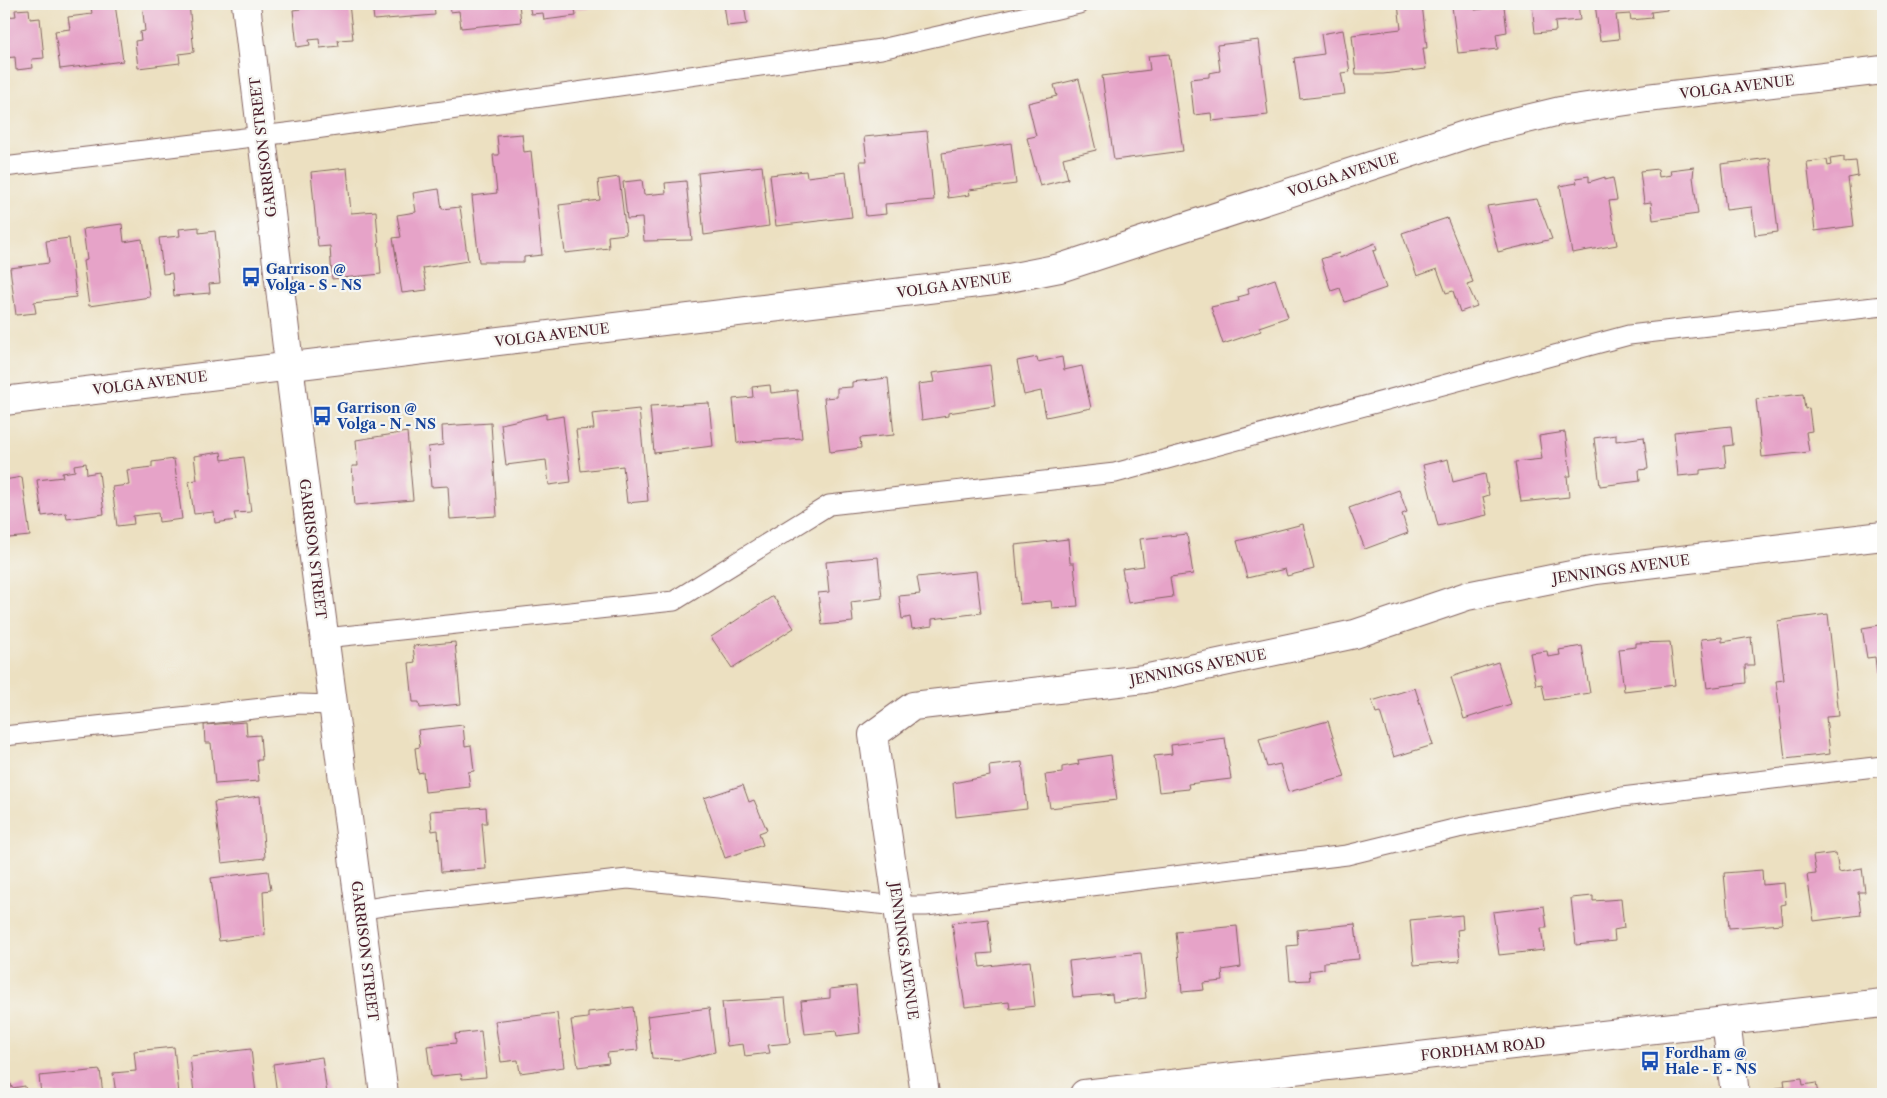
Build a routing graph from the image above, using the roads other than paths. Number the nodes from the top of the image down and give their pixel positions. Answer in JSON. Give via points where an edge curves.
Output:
{"nodes":[{"id":1,"x":246,"y":4,"type":"edge"},
{"id":2,"x":1079,"y":4,"type":"edge"},
{"id":3,"x":1883,"y":70,"type":"edge"},
{"id":4,"x":261,"y":136,"type":"junction"},
{"id":5,"x":4,"y":166,"type":"edge"},
{"id":6,"x":1883,"y":306,"type":"edge"},
{"id":7,"x":290,"y":366,"type":"junction"},
{"id":8,"x":4,"y":401,"type":"edge"},
{"id":9,"x":1883,"y":536,"type":"edge"},
{"id":10,"x":324,"y":638,"type":"junction"},
{"id":11,"x":333,"y":705,"type":"junction"},
{"id":12,"x":4,"y":736,"type":"edge"},
{"id":13,"x":1883,"y":766,"type":"edge"},
{"id":14,"x":898,"y":906,"type":"junction"},
{"id":15,"x":360,"y":910,"type":"junction"},
{"id":16,"x":1883,"y":1003,"type":"edge"},
{"id":17,"x":1726,"y":1021,"type":"junction"},
{"id":18,"x":384,"y":1094,"type":"edge"},
{"id":19,"x":925,"y":1094,"type":"edge"},
{"id":20,"x":1084,"y":1094,"type":"edge"},
{"id":21,"x":1735,"y":1094,"type":"edge"}],
"edges":[{"from":1,"to":4,"type":"street","name":"GARRISON STREET"},
{"from":2,"to":4,"type":"lane","via":[[881,49]]},
{"from":3,"to":7,"type":"street","name":"VOLGA AVENUE","via":[[1646,98],[1560,111],[1495,126],[1060,268],[994,281]]},
{"from":4,"to":5,"type":"lane"},
{"from":4,"to":7,"type":"street","name":"GARRISON STREET"},
{"from":6,"to":10,"type":"lane","via":[[1629,335],[1116,473],[829,505],[674,601]]},
{"from":7,"to":8,"type":"street","name":"VOLGA AVENUE"},
{"from":7,"to":10,"type":"street","name":"GARRISON STREET"},
{"from":9,"to":14,"type":"street","name":"JENNINGS AVENUE","via":[[1596,570],[1467,596],[1355,634],[1144,679],[913,706],[873,735]]},
{"from":10,"to":11,"type":"street","name":"GARRISON STREET"},
{"from":11,"to":12,"type":"lane","via":[[300,704]]},
{"from":11,"to":15,"type":"street","name":"GARRISON STREET"},
{"from":13,"to":14,"type":"lane","via":[[1622,797],[1458,828],[1347,855],[926,906]]},
{"from":14,"to":15,"type":"lane","via":[[628,878]]},
{"from":14,"to":19,"type":"street","name":"JENNINGS AVENUE"},
{"from":15,"to":18,"type":"street","name":"GARRISON STREET"},
{"from":16,"to":17,"type":"street","name":"FORDHAM ROAD"},
{"from":17,"to":20,"type":"street","name":"FORDHAM ROAD"},
{"from":17,"to":21,"type":"street"}]}
